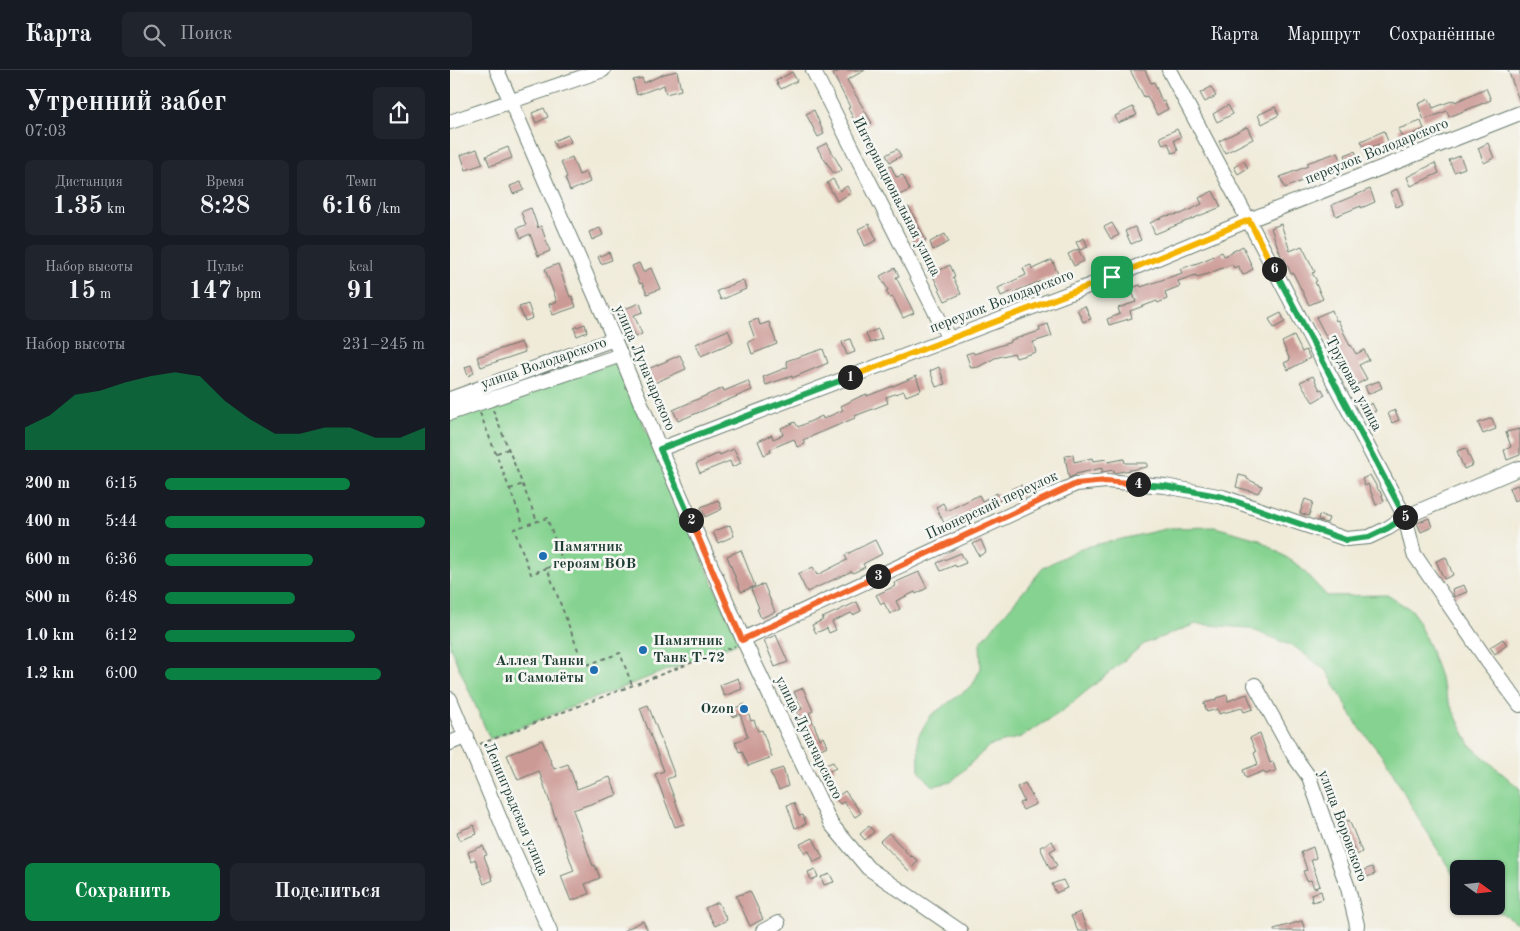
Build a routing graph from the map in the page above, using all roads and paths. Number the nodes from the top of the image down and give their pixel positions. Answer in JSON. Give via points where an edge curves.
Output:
{"nodes":[{"id":1,"x":497,"y":70,"type":"edge"},
{"id":2,"x":603,"y":70,"type":"edge"},
{"id":3,"x":813,"y":70,"type":"edge"},
{"id":4,"x":1169,"y":70,"type":"edge"},
{"id":5,"x":510,"y":101,"type":"junction"},
{"id":6,"x":1520,"y":113,"type":"edge"},
{"id":7,"x":450,"y":122,"type":"edge"},
{"id":8,"x":1249,"y":220,"type":"junction"},
{"id":9,"x":614,"y":338,"type":"junction"},
{"id":10,"x":949,"y":339,"type":"junction"},
{"id":11,"x":621,"y":355,"type":"junction"},
{"id":12,"x":450,"y":399,"type":"edge"},
{"id":13,"x":483,"y":402,"type":"junction"},
{"id":14,"x":450,"y":414,"type":"edge"},
{"id":15,"x":508,"y":449,"type":"junction"},
{"id":16,"x":660,"y":449,"type":"junction"},
{"id":17,"x":496,"y":454,"type":"junction"},
{"id":18,"x":1520,"y":468,"type":"edge"},
{"id":19,"x":523,"y":484,"type":"junction"},
{"id":20,"x":510,"y":489,"type":"junction"},
{"id":21,"x":1405,"y":517,"type":"junction"},
{"id":22,"x":538,"y":521,"type":"junction"},
{"id":23,"x":524,"y":526,"type":"junction"},
{"id":24,"x":547,"y":568,"type":"junction"},
{"id":25,"x":743,"y":641,"type":"junction"},
{"id":26,"x":632,"y":685,"type":"junction"},
{"id":27,"x":1254,"y":685,"type":"dead end"},
{"id":28,"x":450,"y":699,"type":"edge"},
{"id":29,"x":1520,"y":705,"type":"edge"},
{"id":30,"x":469,"y":742,"type":"junction"},
{"id":31,"x":450,"y":743,"type":"edge"},
{"id":32,"x":778,"y":923,"type":"dead end"},
{"id":33,"x":550,"y":931,"type":"edge"},
{"id":34,"x":763,"y":931,"type":"edge"},
{"id":35,"x":960,"y":931,"type":"edge"},
{"id":36,"x":1356,"y":931,"type":"edge"}],
"edges":[{"from":1,"to":5,"type":"street","name":"улица Луначарского"},
{"from":2,"to":5,"type":"street"},
{"from":3,"to":10,"type":"street","name":"Интернациональная улица"},
{"from":4,"to":8,"type":"street","name":"Трудовая улица"},
{"from":5,"to":7,"type":"street"},
{"from":5,"to":9,"type":"street","name":"улица Луначарского"},
{"from":6,"to":8,"type":"street","name":"переулок Володарского"},
{"from":8,"to":10,"type":"street","name":"переулок Володарского"},
{"from":8,"to":21,"type":"street","name":"Трудовая улица"},
{"from":9,"to":11,"type":"street","name":"улица Луначарского"},
{"from":9,"to":12,"type":"street","name":"улица Володарского"},
{"from":10,"to":16,"type":"street","name":"переулок Володарского"},
{"from":11,"to":13,"type":"street","name":"улица Володарского"},
{"from":11,"to":16,"type":"street","name":"улица Луначарского"},
{"from":13,"to":14,"type":"street","name":"улица Володарского"},
{"from":13,"to":15,"type":"path"},
{"from":13,"to":17,"type":"path"},
{"from":15,"to":17,"type":"path"},
{"from":15,"to":19,"type":"path"},
{"from":16,"to":25,"type":"street","name":"улица Луначарского"},
{"from":17,"to":20,"type":"path"},
{"from":18,"to":21,"type":"street","name":"Пионерский переулок"},
{"from":19,"to":20,"type":"path"},
{"from":19,"to":22,"type":"path"},
{"from":20,"to":23,"type":"path"},
{"from":21,"to":25,"type":"street","name":"Пионерский переулок","via":[[1369,537],[1346,540],[1223,497],[1165,486],[1106,481],[1076,484]]},
{"from":21,"to":29,"type":"street","name":"Трудовая улица","via":[[1414,554]]},
{"from":22,"to":23,"type":"path"},
{"from":22,"to":24,"type":"path","via":[[547,518],[563,562]]},
{"from":23,"to":24,"type":"path","via":[[514,529],[531,574]]},
{"from":24,"to":26,"type":"path","via":[[584,666],[620,653]]},
{"from":25,"to":26,"type":"path"},
{"from":25,"to":35,"type":"street","name":"улица Луначарского","via":[[831,824],[868,868]]},
{"from":26,"to":30,"type":"path"},
{"from":27,"to":36,"type":"street","name":"улица Воровского","via":[[1309,777],[1348,888]]},
{"from":28,"to":30,"type":"street","name":"Ленинградская улица"},
{"from":30,"to":31,"type":"street"},
{"from":30,"to":33,"type":"street","name":"Ленинградская улица"},
{"from":32,"to":34,"type":"street"}]}
